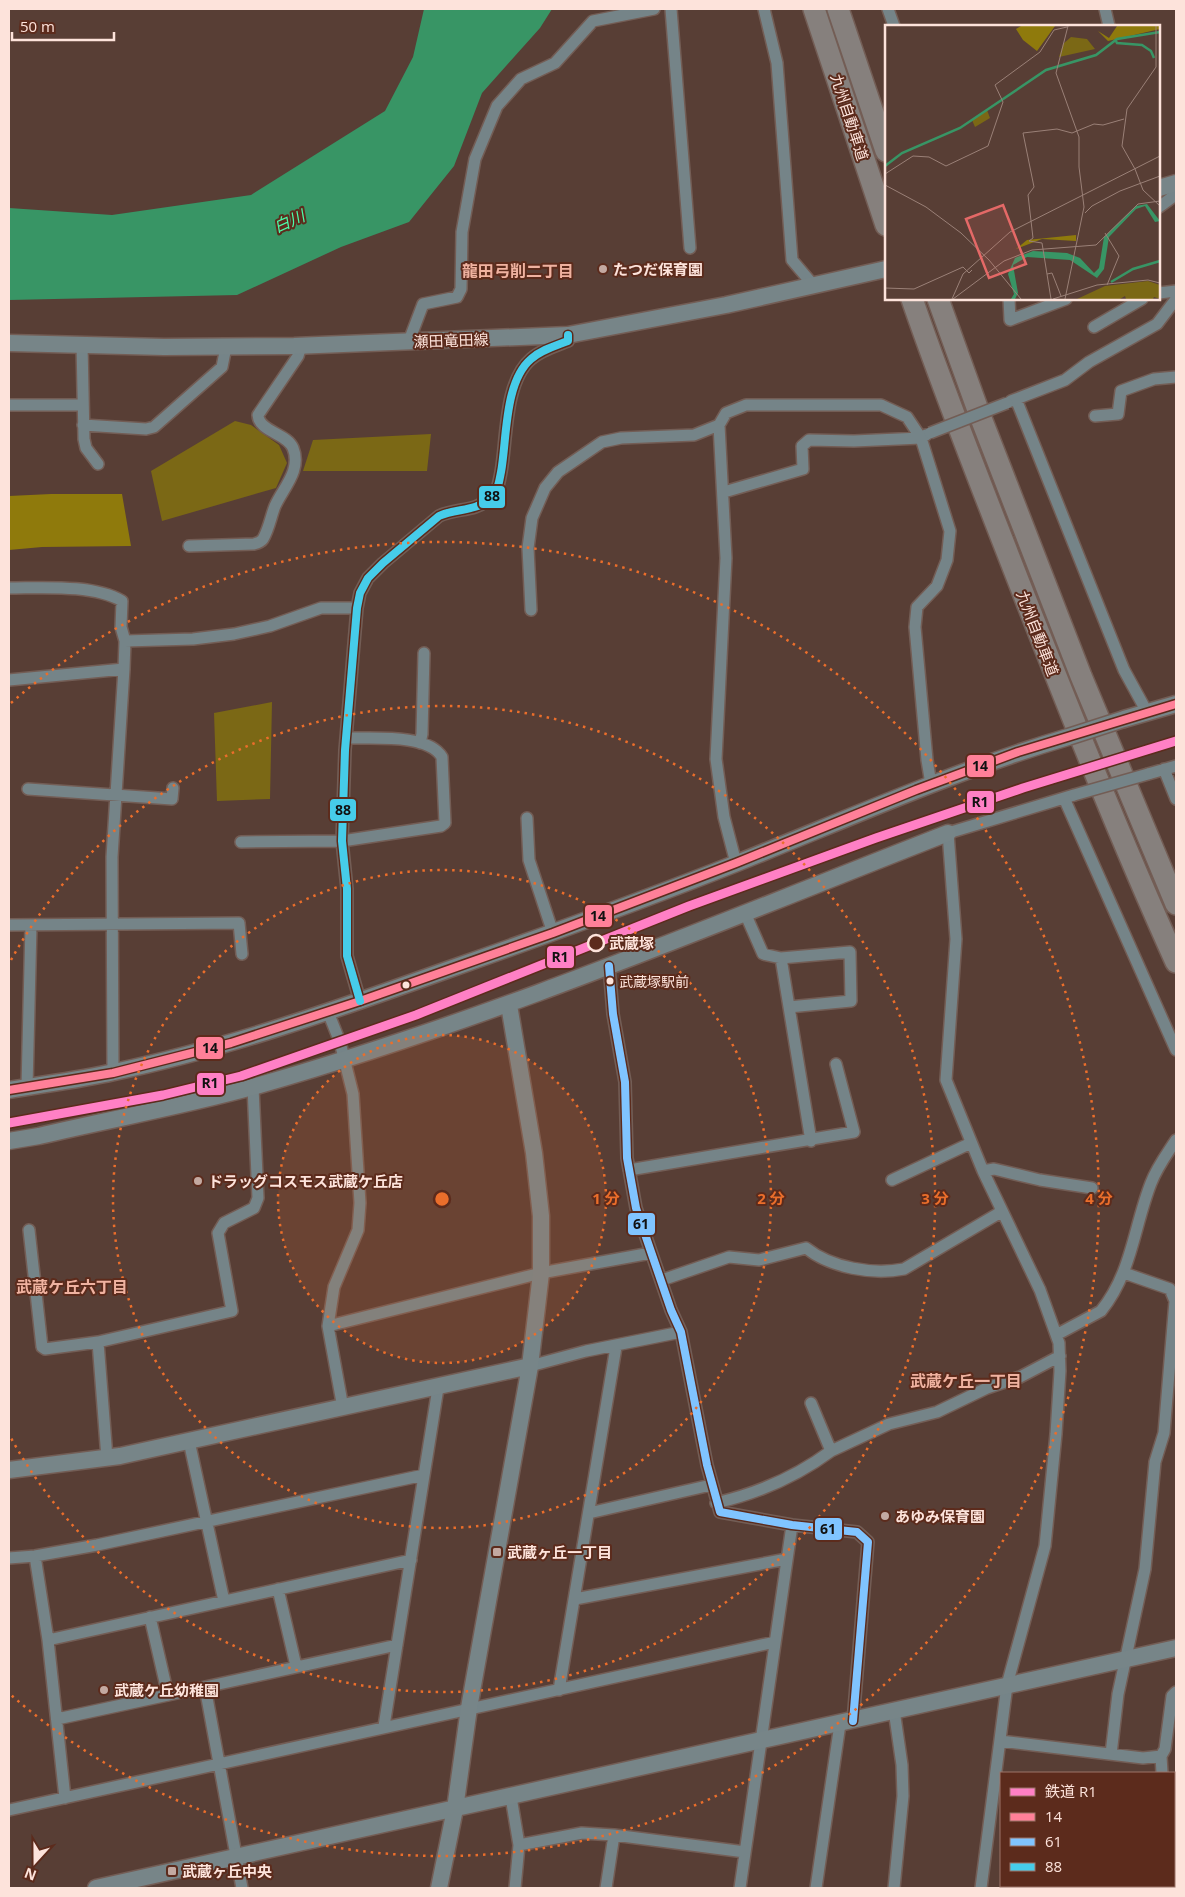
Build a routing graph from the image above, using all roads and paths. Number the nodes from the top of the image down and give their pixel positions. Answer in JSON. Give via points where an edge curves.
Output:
{"nodes":[{"id":1,"x":654,"y":9,"type":"edge"},
{"id":2,"x":671,"y":9,"type":"edge"},
{"id":3,"x":764,"y":9,"type":"edge"},
{"id":4,"x":814,"y":9,"type":"edge"},
{"id":5,"x":838,"y":9,"type":"edge"},
{"id":6,"x":888,"y":9,"type":"edge"},
{"id":7,"x":1105,"y":9,"type":"edge"},
{"id":8,"x":894,"y":25,"type":"edge"},
{"id":9,"x":1109,"y":25,"type":"edge"},
{"id":10,"x":885,"y":148,"type":"edge"},
{"id":11,"x":1160,"y":188,"type":"edge"},
{"id":12,"x":1175,"y":192,"type":"edge"},
{"id":13,"x":1160,"y":193,"type":"edge"},
{"id":14,"x":1160,"y":206,"type":"edge"},
{"id":15,"x":885,"y":221,"type":"edge"},
{"id":16,"x":690,"y":248,"type":"dead end"},
{"id":17,"x":885,"y":269,"type":"edge"},
{"id":18,"x":814,"y":286,"type":"junction"},
{"id":19,"x":1176,"y":291,"type":"edge"},
{"id":20,"x":1160,"y":293,"type":"edge"},
{"id":21,"x":1176,"y":299,"type":"edge"},
{"id":22,"x":1009,"y":300,"type":"edge"},
{"id":23,"x":1063,"y":300,"type":"edge"},
{"id":24,"x":1140,"y":300,"type":"edge"},
{"id":25,"x":940,"y":304,"type":"edge"},
{"id":26,"x":914,"y":307,"type":"edge"},
{"id":27,"x":1094,"y":327,"type":"dead end"},
{"id":28,"x":568,"y":335,"type":"junction"},
{"id":29,"x":409,"y":341,"type":"junction"},
{"id":30,"x":9,"y":343,"type":"edge"},
{"id":31,"x":82,"y":344,"type":"junction"},
{"id":32,"x":301,"y":346,"type":"junction"},
{"id":33,"x":226,"y":347,"type":"junction"},
{"id":34,"x":1176,"y":377,"type":"edge"},
{"id":35,"x":1012,"y":401,"type":"junction"},
{"id":36,"x":83,"y":405,"type":"junction"},
{"id":37,"x":9,"y":406,"type":"edge"},
{"id":38,"x":1095,"y":416,"type":"dead end"},
{"id":39,"x":84,"y":425,"type":"junction"},
{"id":40,"x":719,"y":425,"type":"junction"},
{"id":41,"x":925,"y":435,"type":"junction"},
{"id":42,"x":98,"y":464,"type":"dead end"},
{"id":43,"x":724,"y":492,"type":"junction"},
{"id":44,"x":189,"y":546,"type":"dead end"},
{"id":45,"x":9,"y":588,"type":"edge"},
{"id":46,"x":357,"y":608,"type":"junction"},
{"id":47,"x":531,"y":610,"type":"dead end"},
{"id":48,"x":125,"y":641,"type":"junction"},
{"id":49,"x":424,"y":653,"type":"dead end"},
{"id":50,"x":124,"y":669,"type":"junction"},
{"id":51,"x":9,"y":680,"type":"edge"},
{"id":52,"x":1176,"y":704,"type":"edge"},
{"id":53,"x":1147,"y":712,"type":"junction"},
{"id":54,"x":346,"y":738,"type":"junction"},
{"id":55,"x":420,"y":743,"type":"junction"},
{"id":56,"x":1176,"y":766,"type":"edge"},
{"id":57,"x":1164,"y":770,"type":"junction"},
{"id":58,"x":931,"y":784,"type":"junction"},
{"id":59,"x":173,"y":788,"type":"dead end"},
{"id":60,"x":28,"y":789,"type":"dead end"},
{"id":61,"x":115,"y":796,"type":"junction"},
{"id":62,"x":1069,"y":796,"type":"junction"},
{"id":63,"x":1176,"y":799,"type":"edge"},
{"id":64,"x":527,"y":818,"type":"dead end"},
{"id":65,"x":948,"y":833,"type":"junction"},
{"id":66,"x":342,"y":841,"type":"junction"},
{"id":67,"x":241,"y":842,"type":"dead end"},
{"id":68,"x":736,"y":863,"type":"junction"},
{"id":69,"x":1176,"y":904,"type":"edge"},
{"id":70,"x":745,"y":913,"type":"junction"},
{"id":71,"x":9,"y":925,"type":"edge"},
{"id":72,"x":31,"y":925,"type":"junction"},
{"id":73,"x":111,"y":925,"type":"junction"},
{"id":74,"x":552,"y":933,"type":"junction"},
{"id":75,"x":242,"y":954,"type":"dead end"},
{"id":76,"x":781,"y":958,"type":"junction"},
{"id":77,"x":1176,"y":962,"type":"edge"},
{"id":78,"x":609,"y":966,"type":"junction"},
{"id":79,"x":360,"y":1001,"type":"junction"},
{"id":80,"x":509,"y":1005,"type":"junction"},
{"id":81,"x":789,"y":1007,"type":"junction"},
{"id":82,"x":328,"y":1012,"type":"junction"},
{"id":83,"x":1176,"y":1050,"type":"edge"},
{"id":84,"x":346,"y":1059,"type":"junction"},
{"id":85,"x":836,"y":1064,"type":"dead end"},
{"id":86,"x":113,"y":1073,"type":"junction"},
{"id":87,"x":26,"y":1087,"type":"junction"},
{"id":88,"x":253,"y":1087,"type":"junction"},
{"id":89,"x":9,"y":1090,"type":"edge"},
{"id":90,"x":9,"y":1140,"type":"edge"},
{"id":91,"x":1176,"y":1140,"type":"edge"},
{"id":92,"x":811,"y":1141,"type":"junction"},
{"id":93,"x":971,"y":1143,"type":"junction"},
{"id":94,"x":629,"y":1170,"type":"junction"},
{"id":95,"x":983,"y":1171,"type":"junction"},
{"id":96,"x":892,"y":1180,"type":"dead end"},
{"id":97,"x":1092,"y":1188,"type":"dead end"},
{"id":98,"x":1000,"y":1210,"type":"junction"},
{"id":99,"x":29,"y":1230,"type":"dead end"},
{"id":100,"x":651,"y":1252,"type":"junction"},
{"id":101,"x":1124,"y":1273,"type":"junction"},
{"id":102,"x":541,"y":1274,"type":"junction"},
{"id":103,"x":662,"y":1280,"type":"junction"},
{"id":104,"x":328,"y":1326,"type":"junction"},
{"id":105,"x":681,"y":1332,"type":"junction"},
{"id":106,"x":1058,"y":1334,"type":"junction"},
{"id":107,"x":98,"y":1342,"type":"junction"},
{"id":108,"x":616,"y":1347,"type":"junction"},
{"id":109,"x":1060,"y":1356,"type":"junction"},
{"id":110,"x":530,"y":1366,"type":"junction"},
{"id":111,"x":438,"y":1388,"type":"junction"},
{"id":112,"x":811,"y":1403,"type":"dead end"},
{"id":113,"x":343,"y":1408,"type":"junction"},
{"id":114,"x":189,"y":1441,"type":"junction"},
{"id":115,"x":831,"y":1451,"type":"junction"},
{"id":116,"x":107,"y":1458,"type":"junction"},
{"id":117,"x":9,"y":1470,"type":"edge"},
{"id":118,"x":424,"y":1475,"type":"junction"},
{"id":119,"x":711,"y":1485,"type":"junction"},
{"id":120,"x":716,"y":1503,"type":"junction"},
{"id":121,"x":589,"y":1513,"type":"junction"},
{"id":122,"x":206,"y":1522,"type":"junction"},
{"id":123,"x":792,"y":1525,"type":"junction"},
{"id":124,"x":35,"y":1556,"type":"junction"},
{"id":125,"x":9,"y":1558,"type":"edge"},
{"id":126,"x":787,"y":1559,"type":"junction"},
{"id":127,"x":411,"y":1560,"type":"junction"},
{"id":128,"x":278,"y":1589,"type":"junction"},
{"id":129,"x":575,"y":1599,"type":"junction"},
{"id":130,"x":224,"y":1601,"type":"junction"},
{"id":131,"x":150,"y":1617,"type":"junction"},
{"id":132,"x":48,"y":1640,"type":"junction"},
{"id":133,"x":775,"y":1642,"type":"junction"},
{"id":134,"x":397,"y":1645,"type":"junction"},
{"id":135,"x":1176,"y":1648,"type":"edge"},
{"id":136,"x":1127,"y":1658,"type":"junction"},
{"id":137,"x":296,"y":1666,"type":"junction"},
{"id":138,"x":1007,"y":1685,"type":"junction"},
{"id":139,"x":205,"y":1687,"type":"junction"},
{"id":140,"x":559,"y":1690,"type":"junction"},
{"id":141,"x":1176,"y":1692,"type":"edge"},
{"id":142,"x":168,"y":1694,"type":"junction"},
{"id":143,"x":469,"y":1708,"type":"junction"},
{"id":144,"x":894,"y":1710,"type":"junction"},
{"id":145,"x":57,"y":1719,"type":"junction"},
{"id":146,"x":847,"y":1722,"type":"junction"},
{"id":147,"x":384,"y":1726,"type":"junction"},
{"id":148,"x":760,"y":1741,"type":"junction"},
{"id":149,"x":1000,"y":1741,"type":"junction"},
{"id":150,"x":1110,"y":1754,"type":"junction"},
{"id":151,"x":1161,"y":1756,"type":"junction"},
{"id":152,"x":218,"y":1764,"type":"junction"},
{"id":153,"x":1162,"y":1772,"type":"edge"},
{"id":154,"x":511,"y":1797,"type":"junction"},
{"id":155,"x":65,"y":1798,"type":"junction"},
{"id":156,"x":455,"y":1809,"type":"junction"},
{"id":157,"x":9,"y":1810,"type":"edge"},
{"id":158,"x":614,"y":1835,"type":"junction"},
{"id":159,"x":518,"y":1844,"type":"junction"},
{"id":160,"x":745,"y":1852,"type":"junction"},
{"id":161,"x":236,"y":1857,"type":"junction"},
{"id":162,"x":96,"y":1888,"type":"edge"},
{"id":163,"x":242,"y":1888,"type":"edge"},
{"id":164,"x":439,"y":1888,"type":"edge"},
{"id":165,"x":515,"y":1888,"type":"edge"},
{"id":166,"x":606,"y":1888,"type":"edge"},
{"id":167,"x":740,"y":1888,"type":"edge"},
{"id":168,"x":816,"y":1888,"type":"edge"},
{"id":169,"x":894,"y":1888,"type":"edge"},
{"id":170,"x":981,"y":1888,"type":"edge"}],
"edges":[{"from":1,"to":29,"type":"street","via":[[593,21],[555,63],[521,79],[497,106],[475,160],[462,232],[462,289],[457,297],[423,304]]},
{"from":2,"to":16,"type":"street"},
{"from":3,"to":18,"type":"street","via":[[777,63],[792,260]]},
{"from":4,"to":15,"type":"highway","name":"九州自動車道"},
{"from":5,"to":10,"type":"highway","name":"九州自動車道"},
{"from":6,"to":8,"type":"street"},
{"from":7,"to":9,"type":"street"},
{"from":11,"to":12,"type":"street"},
{"from":12,"to":13,"type":"street"},
{"from":12,"to":14,"type":"street"},
{"from":17,"to":18,"type":"street","name":"瀬田竜田線"},
{"from":18,"to":28,"type":"street","name":"瀬田竜田線"},
{"from":19,"to":20,"type":"street"},
{"from":21,"to":35,"type":"street","via":[[1157,324],[1089,362],[1065,380]]},
{"from":22,"to":23,"type":"street","via":[[1010,320]]},
{"from":24,"to":27,"type":"street"},
{"from":25,"to":69,"type":"highway","name":"九州自動車道","via":[[1082,676]]},
{"from":26,"to":77,"type":"highway","name":"九州自動車道","via":[[1058,683]]},
{"from":28,"to":29,"type":"street","name":"瀬田竜田線"},
{"from":28,"to":46,"type":"street","via":[[568,340],[542,351],[521,369],[508,416],[498,488],[491,499],[476,508],[447,512],[427,525],[368,578]]},
{"from":29,"to":32,"type":"street","name":"瀬田竜田線"},
{"from":30,"to":31,"type":"street","name":"瀬田竜田線"},
{"from":31,"to":33,"type":"street","name":"瀬田竜田線"},
{"from":31,"to":36,"type":"street"},
{"from":32,"to":33,"type":"street","name":"瀬田竜田線"},
{"from":32,"to":44,"type":"street","via":[[298,356],[258,415],[262,425],[290,442],[295,457],[287,487],[276,503],[264,538],[254,544]]},
{"from":33,"to":39,"type":"street","via":[[222,368],[154,427]]},
{"from":34,"to":38,"type":"street","via":[[1154,379],[1122,391],[1118,414]]},
{"from":35,"to":41,"type":"street","bridge":true},
{"from":35,"to":53,"type":"street","via":[[1124,670]]},
{"from":36,"to":37,"type":"street"},
{"from":36,"to":39,"type":"street"},
{"from":39,"to":42,"type":"street","via":[[86,448]]},
{"from":40,"to":41,"type":"street","via":[[726,413],[746,405],[881,405],[907,417]]},
{"from":40,"to":43,"type":"street"},
{"from":40,"to":47,"type":"street","via":[[694,434],[602,442],[558,472],[545,488],[532,518],[528,548]]},
{"from":41,"to":43,"type":"street","via":[[854,441],[809,440],[802,446],[803,469]]},
{"from":41,"to":58,"type":"street","via":[[950,530],[947,560],[937,586],[918,607],[915,628],[926,760]]},
{"from":43,"to":68,"type":"street","via":[[726,558],[716,759],[724,817]]},
{"from":45,"to":48,"type":"street","via":[[108,593],[122,601]]},
{"from":46,"to":48,"type":"street","via":[[321,608],[270,626],[234,634]]},
{"from":46,"to":54,"type":"street"},
{"from":48,"to":50,"type":"street"},
{"from":49,"to":55,"type":"street"},
{"from":50,"to":51,"type":"street"},
{"from":50,"to":61,"type":"street"},
{"from":52,"to":53,"type":"street"},
{"from":53,"to":58,"type":"street","bridge":true,"via":[[1018,752]]},
{"from":54,"to":55,"type":"street","via":[[405,739]]},
{"from":54,"to":66,"type":"street"},
{"from":55,"to":66,"type":"street","via":[[442,757],[445,823]]},
{"from":56,"to":57,"type":"street"},
{"from":57,"to":62,"type":"street","bridge":true},
{"from":57,"to":63,"type":"street"},
{"from":58,"to":68,"type":"street"},
{"from":59,"to":61,"type":"street","via":[[172,799]]},
{"from":60,"to":61,"type":"street"},
{"from":61,"to":73,"type":"street"},
{"from":62,"to":65,"type":"street"},
{"from":62,"to":83,"type":"street"},
{"from":64,"to":74,"type":"street","via":[[529,860]]},
{"from":65,"to":70,"type":"street"},
{"from":65,"to":93,"type":"street","via":[[956,939],[946,1080]]},
{"from":66,"to":67,"type":"street"},
{"from":66,"to":79,"type":"street","via":[[347,890],[347,956]]},
{"from":68,"to":74,"type":"street"},
{"from":70,"to":76,"type":"street","via":[[763,954]]},
{"from":70,"to":78,"type":"street"},
{"from":71,"to":72,"type":"street"},
{"from":72,"to":73,"type":"street"},
{"from":72,"to":87,"type":"street"},
{"from":73,"to":75,"type":"street","via":[[239,923]]},
{"from":73,"to":86,"type":"street"},
{"from":74,"to":79,"type":"street"},
{"from":76,"to":81,"type":"street"},
{"from":76,"to":81,"type":"street","via":[[850,952],[851,1001]]},
{"from":78,"to":80,"type":"street"},
{"from":78,"to":94,"type":"street","via":[[613,1014],[625,1082]]},
{"from":79,"to":82,"type":"street"},
{"from":80,"to":84,"type":"street"},
{"from":80,"to":102,"type":"street","via":[[534,1152],[541,1216]]},
{"from":81,"to":92,"type":"street"},
{"from":82,"to":84,"type":"street"},
{"from":82,"to":86,"type":"street","via":[[231,1043]]},
{"from":84,"to":88,"type":"street"},
{"from":84,"to":104,"type":"street","via":[[353,1094],[360,1203],[358,1230],[334,1287]]},
{"from":85,"to":92,"type":"street","via":[[854,1132]]},
{"from":86,"to":87,"type":"street"},
{"from":87,"to":89,"type":"street"},
{"from":88,"to":90,"type":"street"},
{"from":88,"to":107,"type":"street","via":[[258,1198],[254,1208],[224,1223],[218,1233],[232,1311]]},
{"from":91,"to":101,"type":"street","via":[[1150,1184]]},
{"from":92,"to":94,"type":"street"},
{"from":93,"to":95,"type":"street"},
{"from":93,"to":96,"type":"street"},
{"from":94,"to":100,"type":"street","via":[[636,1208]]},
{"from":95,"to":97,"type":"street","via":[[994,1169]]},
{"from":95,"to":98,"type":"street"},
{"from":98,"to":103,"type":"street","via":[[904,1269],[888,1272],[867,1270],[820,1259],[806,1248],[758,1260],[729,1257]]},
{"from":98,"to":106,"type":"street"},
{"from":99,"to":107,"type":"street","via":[[42,1347]]},
{"from":100,"to":102,"type":"street"},
{"from":100,"to":103,"type":"street"},
{"from":101,"to":106,"type":"street","via":[[1102,1311]]},
{"from":101,"to":136,"type":"street","via":[[1170,1289],[1175,1301],[1164,1433],[1155,1462],[1145,1570]]},
{"from":102,"to":104,"type":"street"},
{"from":102,"to":110,"type":"street"},
{"from":103,"to":105,"type":"street"},
{"from":104,"to":113,"type":"street"},
{"from":105,"to":108,"type":"street"},
{"from":105,"to":119,"type":"street"},
{"from":106,"to":109,"type":"street"},
{"from":107,"to":116,"type":"street"},
{"from":108,"to":110,"type":"street"},
{"from":108,"to":121,"type":"street"},
{"from":109,"to":115,"type":"street","via":[[1020,1377],[987,1388],[937,1412],[889,1424]]},
{"from":109,"to":138,"type":"street","via":[[1045,1546]]},
{"from":110,"to":111,"type":"street"},
{"from":110,"to":143,"type":"street"},
{"from":111,"to":113,"type":"street"},
{"from":111,"to":118,"type":"street"},
{"from":112,"to":115,"type":"street"},
{"from":113,"to":114,"type":"street"},
{"from":114,"to":116,"type":"street"},
{"from":114,"to":122,"type":"street"},
{"from":115,"to":120,"type":"street","via":[[807,1469],[778,1483],[749,1496]]},
{"from":116,"to":117,"type":"street"},
{"from":118,"to":122,"type":"street"},
{"from":118,"to":127,"type":"street"},
{"from":119,"to":120,"type":"street"},
{"from":119,"to":121,"type":"street"},
{"from":120,"to":123,"type":"street","via":[[720,1512]]},
{"from":121,"to":129,"type":"street"},
{"from":122,"to":124,"type":"street"},
{"from":122,"to":130,"type":"street"},
{"from":123,"to":126,"type":"street"},
{"from":123,"to":146,"type":"street","via":[[857,1532],[868,1542]]},
{"from":124,"to":125,"type":"street"},
{"from":124,"to":132,"type":"street"},
{"from":126,"to":129,"type":"street"},
{"from":126,"to":133,"type":"street"},
{"from":127,"to":128,"type":"street"},
{"from":127,"to":134,"type":"street"},
{"from":128,"to":130,"type":"street"},
{"from":128,"to":137,"type":"street"},
{"from":129,"to":140,"type":"street"},
{"from":130,"to":131,"type":"street"},
{"from":131,"to":132,"type":"street"},
{"from":131,"to":142,"type":"street"},
{"from":132,"to":145,"type":"street"},
{"from":133,"to":140,"type":"street"},
{"from":133,"to":148,"type":"street"},
{"from":134,"to":137,"type":"street"},
{"from":134,"to":147,"type":"street"},
{"from":135,"to":136,"type":"street"},
{"from":136,"to":138,"type":"street"},
{"from":136,"to":150,"type":"street","via":[[1118,1694]]},
{"from":137,"to":139,"type":"street"},
{"from":138,"to":144,"type":"street"},
{"from":138,"to":149,"type":"street"},
{"from":139,"to":142,"type":"street"},
{"from":139,"to":152,"type":"street"},
{"from":140,"to":143,"type":"street"},
{"from":141,"to":151,"type":"street","via":[[1172,1696],[1165,1749]]},
{"from":142,"to":145,"type":"street"},
{"from":143,"to":147,"type":"street"},
{"from":143,"to":156,"type":"street"},
{"from":144,"to":146,"type":"street"},
{"from":144,"to":169,"type":"street","via":[[904,1796]]},
{"from":145,"to":155,"type":"street"},
{"from":146,"to":148,"type":"street"},
{"from":146,"to":168,"type":"street"},
{"from":147,"to":152,"type":"street"},
{"from":148,"to":154,"type":"street"},
{"from":148,"to":160,"type":"street"},
{"from":149,"to":150,"type":"street"},
{"from":149,"to":170,"type":"street"},
{"from":150,"to":151,"type":"street","via":[[1143,1758]]},
{"from":151,"to":153,"type":"street"},
{"from":152,"to":155,"type":"street"},
{"from":152,"to":161,"type":"street"},
{"from":154,"to":156,"type":"street"},
{"from":154,"to":159,"type":"street"},
{"from":155,"to":157,"type":"street"},
{"from":156,"to":161,"type":"street"},
{"from":156,"to":164,"type":"street"},
{"from":158,"to":159,"type":"street","via":[[582,1833]]},
{"from":158,"to":160,"type":"street"},
{"from":158,"to":166,"type":"street"},
{"from":159,"to":165,"type":"street"},
{"from":160,"to":167,"type":"street"},
{"from":161,"to":162,"type":"street"},
{"from":161,"to":163,"type":"street"}]}
